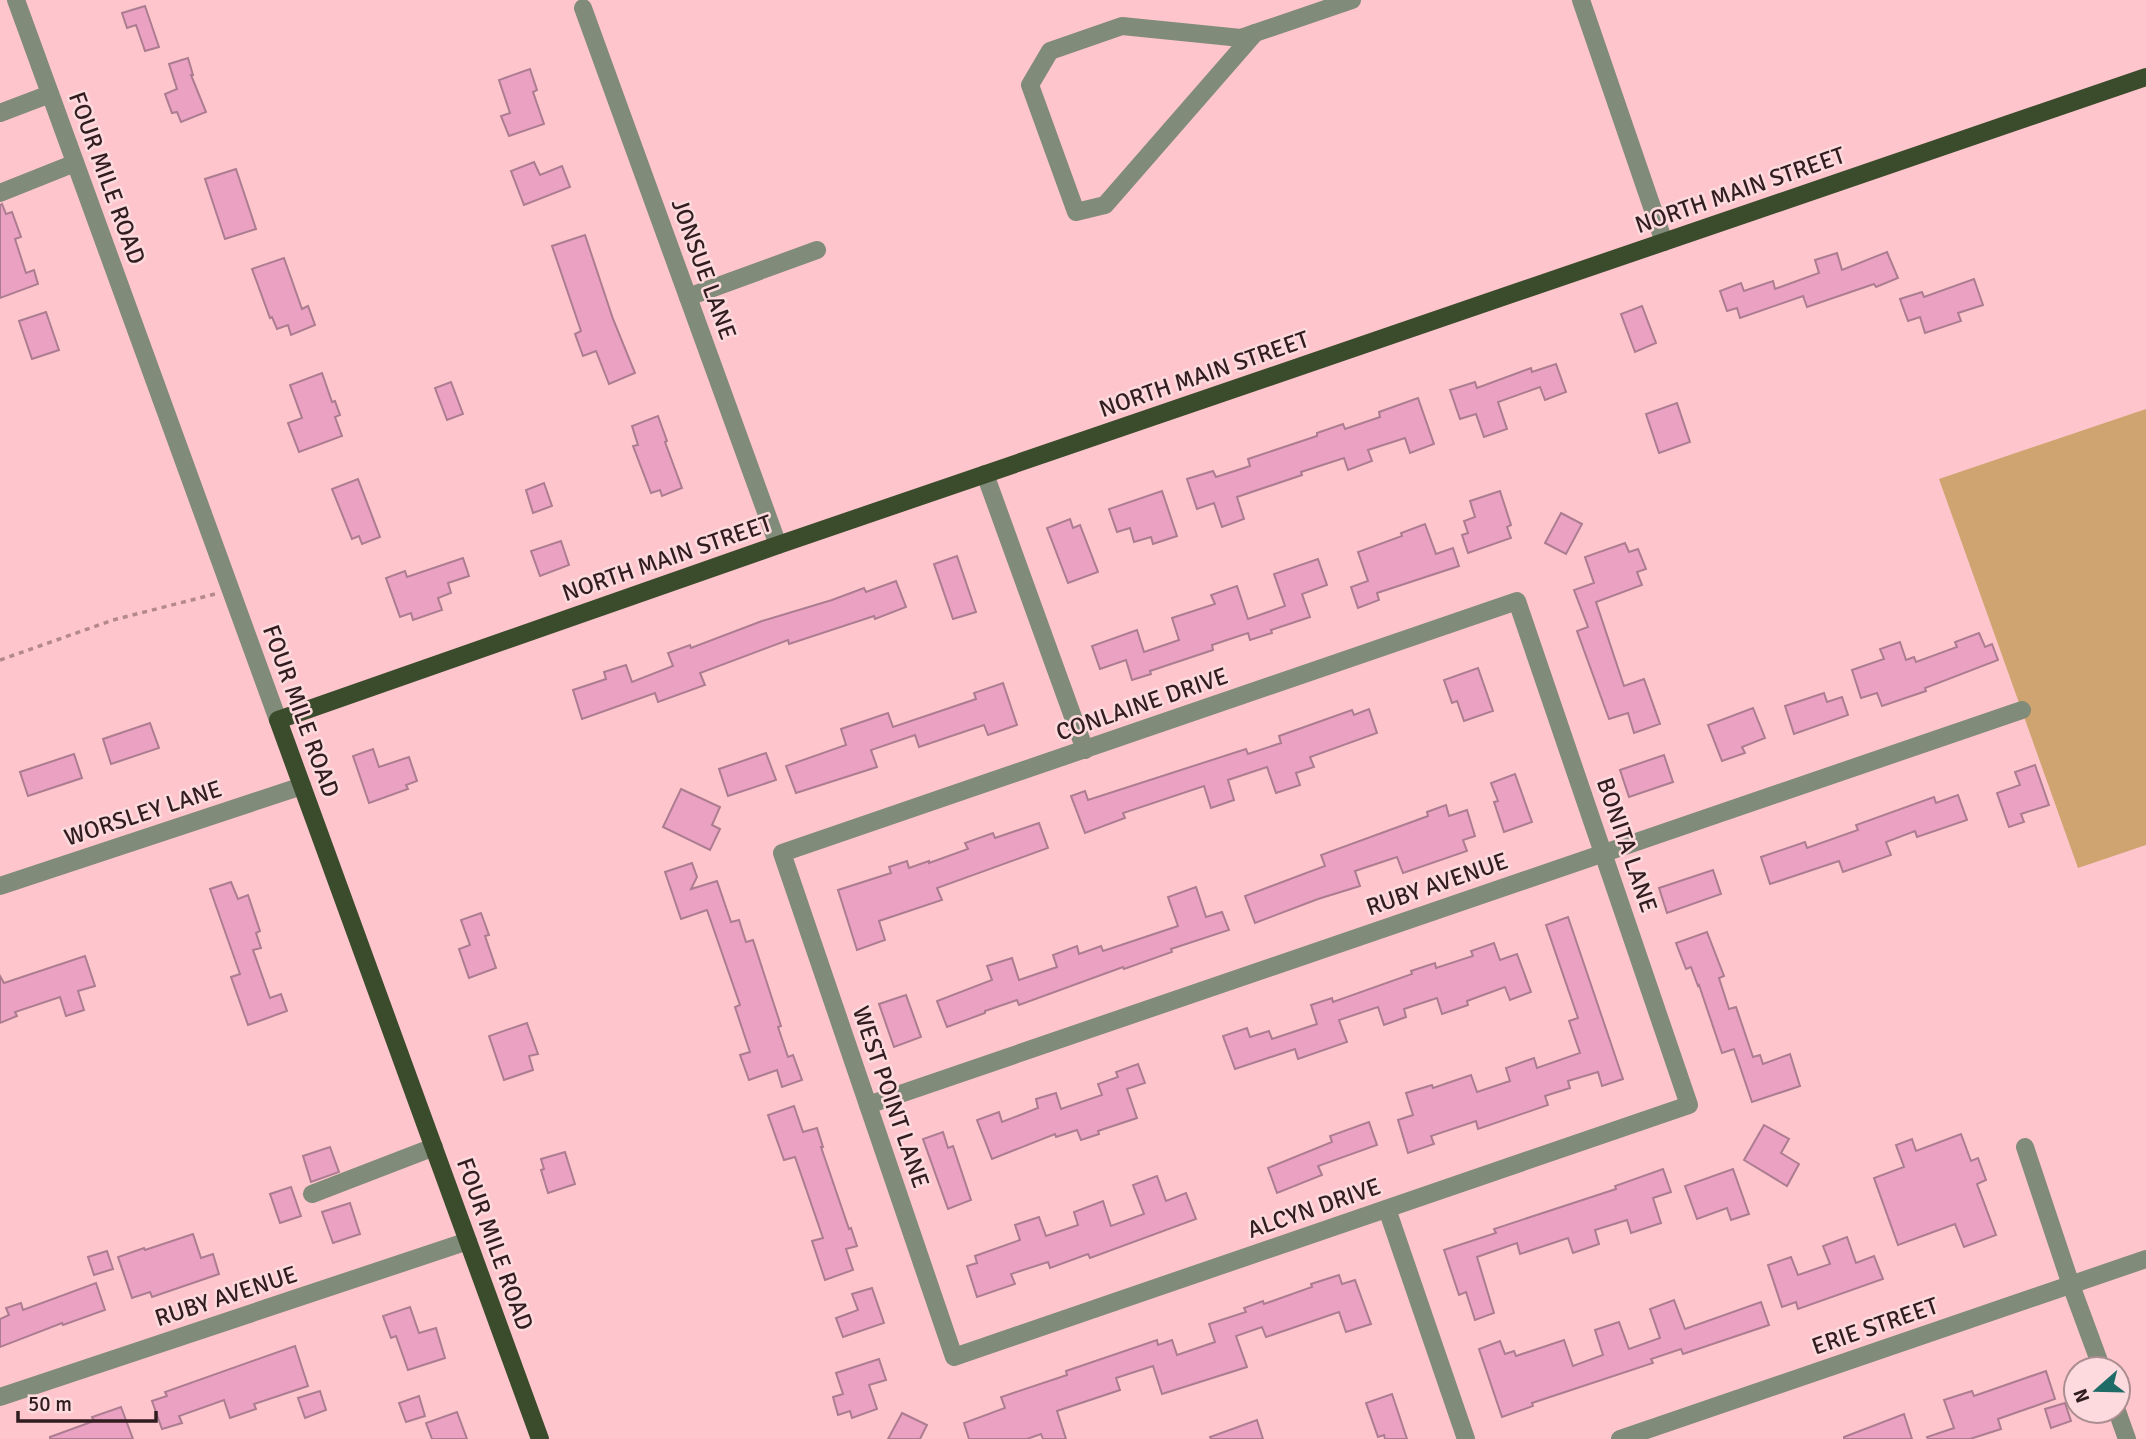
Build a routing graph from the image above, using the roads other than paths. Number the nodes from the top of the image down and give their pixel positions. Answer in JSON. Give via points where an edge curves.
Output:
{"nodes":[{"id":1,"x":16,"y":0,"type":"edge"},
{"id":2,"x":1352,"y":0,"type":"edge"},
{"id":3,"x":1581,"y":0,"type":"edge"},
{"id":4,"x":583,"y":8,"type":"dead end"},
{"id":5,"x":1255,"y":33,"type":"junction"},
{"id":6,"x":2146,"y":77,"type":"edge"},
{"id":7,"x":50,"y":94,"type":"junction"},
{"id":8,"x":0,"y":113,"type":"edge"},
{"id":9,"x":75,"y":163,"type":"junction"},
{"id":10,"x":0,"y":193,"type":"edge"},
{"id":11,"x":1664,"y":242,"type":"junction"},
{"id":12,"x":817,"y":250,"type":"dead end"},
{"id":13,"x":688,"y":297,"type":"junction"},
{"id":14,"x":985,"y":474,"type":"junction"},
{"id":15,"x":778,"y":545,"type":"junction"},
{"id":16,"x":1517,"y":601,"type":"joint"},
{"id":17,"x":2022,"y":710,"type":"dead end"},
{"id":18,"x":278,"y":720,"type":"junction"},
{"id":19,"x":1085,"y":750,"type":"junction"},
{"id":20,"x":302,"y":786,"type":"junction"},
{"id":21,"x":782,"y":853,"type":"joint"},
{"id":22,"x":1604,"y":853,"type":"junction"},
{"id":23,"x":0,"y":886,"type":"edge"},
{"id":24,"x":868,"y":1105,"type":"junction"},
{"id":25,"x":1689,"y":1105,"type":"joint"},
{"id":26,"x":433,"y":1147,"type":"junction"},
{"id":27,"x":2025,"y":1147,"type":"dead end"},
{"id":28,"x":312,"y":1194,"type":"dead end"},
{"id":29,"x":1387,"y":1209,"type":"junction"},
{"id":30,"x":468,"y":1241,"type":"junction"},
{"id":31,"x":2146,"y":1259,"type":"edge"},
{"id":32,"x":2071,"y":1285,"type":"junction"},
{"id":33,"x":2097,"y":1355,"type":"edge"},
{"id":34,"x":954,"y":1357,"type":"joint"},
{"id":35,"x":0,"y":1397,"type":"edge"},
{"id":36,"x":540,"y":1439,"type":"edge"},
{"id":37,"x":1466,"y":1439,"type":"edge"},
{"id":38,"x":1620,"y":1439,"type":"edge"}],
"edges":[{"from":1,"to":7,"type":"street","name":"FOUR MILE ROAD"},
{"from":2,"to":5,"type":"street"},
{"from":3,"to":11,"type":"street"},
{"from":4,"to":13,"type":"street","name":"JONSUE LANE"},
{"from":5,"to":5,"type":"street","via":[[1241,38],[1122,26],[1050,51],[1030,85],[1076,212],[1105,205]]},
{"from":6,"to":11,"type":"main road","name":"NORTH MAIN STREET"},
{"from":7,"to":8,"type":"street"},
{"from":7,"to":9,"type":"street","name":"FOUR MILE ROAD"},
{"from":9,"to":10,"type":"street"},
{"from":9,"to":18,"type":"street","name":"FOUR MILE ROAD"},
{"from":11,"to":14,"type":"main road","name":"NORTH MAIN STREET"},
{"from":12,"to":13,"type":"street"},
{"from":13,"to":15,"type":"street","name":"JONSUE LANE"},
{"from":14,"to":15,"type":"main road","name":"NORTH MAIN STREET"},
{"from":14,"to":19,"type":"street"},
{"from":15,"to":18,"type":"main road","name":"NORTH MAIN STREET"},
{"from":16,"to":19,"type":"street","name":"CONLAINE DRIVE"},
{"from":16,"to":22,"type":"street","name":"BONITA LANE"},
{"from":17,"to":22,"type":"street","name":"RUBY AVENUE"},
{"from":18,"to":20,"type":"main road","name":"FOUR MILE ROAD"},
{"from":19,"to":21,"type":"street","name":"CONLAINE DRIVE"},
{"from":20,"to":23,"type":"street","name":"WORSLEY LANE"},
{"from":20,"to":26,"type":"main road","name":"FOUR MILE ROAD"},
{"from":21,"to":24,"type":"street","name":"WEST POINT LANE"},
{"from":22,"to":24,"type":"street","name":"RUBY AVENUE"},
{"from":22,"to":25,"type":"street","name":"BONITA LANE"},
{"from":24,"to":34,"type":"street","name":"WEST POINT LANE"},
{"from":25,"to":29,"type":"street","name":"ALCYN DRIVE"},
{"from":26,"to":28,"type":"street"},
{"from":26,"to":30,"type":"main road","name":"FOUR MILE ROAD"},
{"from":27,"to":32,"type":"street"},
{"from":29,"to":34,"type":"street","name":"ALCYN DRIVE"},
{"from":29,"to":37,"type":"street"},
{"from":30,"to":35,"type":"street","name":"RUBY AVENUE"},
{"from":30,"to":36,"type":"main road","name":"FOUR MILE ROAD"},
{"from":31,"to":32,"type":"street","name":"ERIE STREET"},
{"from":32,"to":33,"type":"street"},
{"from":32,"to":38,"type":"street","name":"ERIE STREET"}]}
